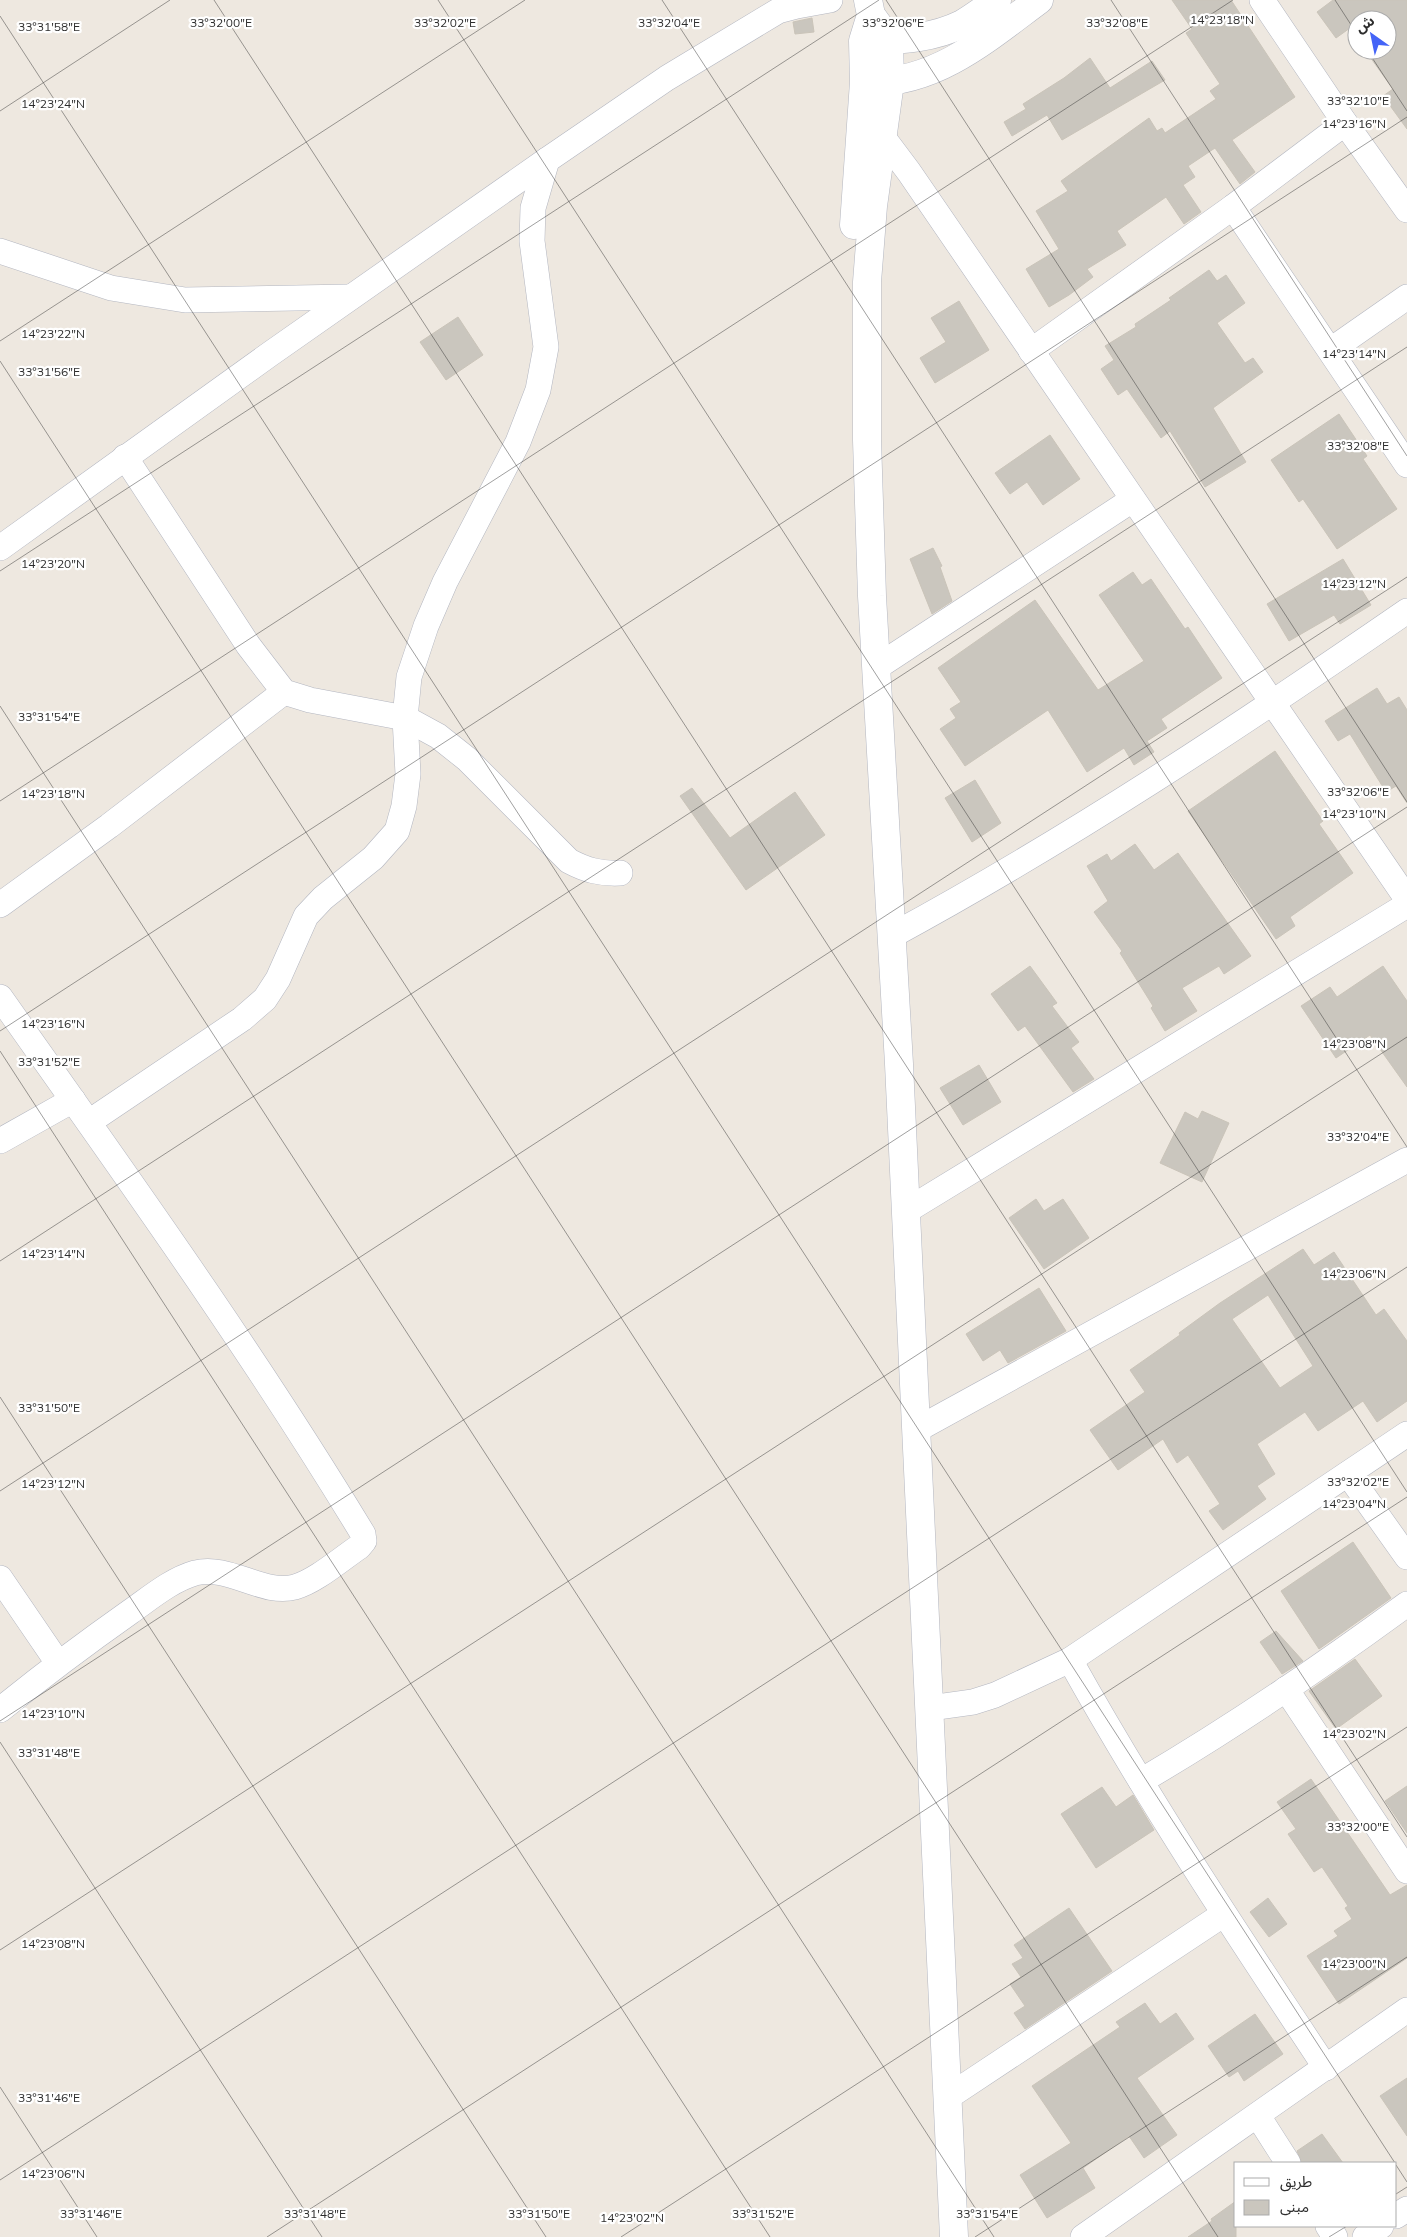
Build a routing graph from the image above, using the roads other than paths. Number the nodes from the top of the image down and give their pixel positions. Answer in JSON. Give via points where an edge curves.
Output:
{"nodes":[{"id":1,"x":830,"y":0,"type":"edge"},
{"id":2,"x":997,"y":0,"type":"edge"},
{"id":3,"x":1039,"y":0,"type":"edge"},
{"id":4,"x":1262,"y":0,"type":"edge"},
{"id":5,"x":870,"y":8,"type":"edge"},
{"id":6,"x":890,"y":40,"type":"junction"},
{"id":7,"x":863,"y":41,"type":"junction"},
{"id":8,"x":877,"y":82,"type":"junction"},
{"id":9,"x":1345,"y":123,"type":"junction"},
{"id":10,"x":871,"y":131,"type":"junction"},
{"id":11,"x":547,"y":160,"type":"junction"},
{"id":12,"x":1233,"y":207,"type":"junction"},
{"id":13,"x":1407,"y":210,"type":"edge"},
{"id":14,"x":0,"y":251,"type":"edge"},
{"id":15,"x":350,"y":297,"type":"junction"},
{"id":16,"x":1407,"y":297,"type":"edge"},
{"id":17,"x":1331,"y":350,"type":"junction"},
{"id":18,"x":1031,"y":351,"type":"junction"},
{"id":19,"x":125,"y":457,"type":"junction"},
{"id":20,"x":1407,"y":465,"type":"edge"},
{"id":21,"x":1132,"y":500,"type":"junction"},
{"id":22,"x":0,"y":548,"type":"edge"},
{"id":23,"x":1407,"y":611,"type":"edge"},
{"id":24,"x":877,"y":667,"type":"junction"},
{"id":25,"x":284,"y":692,"type":"junction"},
{"id":26,"x":1273,"y":703,"type":"junction"},
{"id":27,"x":405,"y":718,"type":"junction"},
{"id":28,"x":620,"y":873,"type":"dead end"},
{"id":29,"x":1407,"y":899,"type":"edge"},
{"id":30,"x":0,"y":905,"type":"edge"},
{"id":31,"x":1407,"y":905,"type":"edge"},
{"id":32,"x":891,"y":936,"type":"junction"},
{"id":33,"x":0,"y":997,"type":"edge"},
{"id":34,"x":73,"y":1100,"type":"junction"},
{"id":35,"x":89,"y":1122,"type":"junction"},
{"id":36,"x":0,"y":1141,"type":"edge"},
{"id":37,"x":1407,"y":1160,"type":"edge"},
{"id":38,"x":906,"y":1212,"type":"junction"},
{"id":39,"x":916,"y":1430,"type":"junction"},
{"id":40,"x":1407,"y":1434,"type":"edge"},
{"id":41,"x":1348,"y":1474,"type":"junction"},
{"id":42,"x":912,"y":1539,"type":"junction"},
{"id":43,"x":1407,"y":1557,"type":"edge"},
{"id":44,"x":0,"y":1578,"type":"edge"},
{"id":45,"x":1407,"y":1604,"type":"edge"},
{"id":46,"x":1070,"y":1660,"type":"junction"},
{"id":47,"x":58,"y":1663,"type":"junction"},
{"id":48,"x":1286,"y":1689,"type":"junction"},
{"id":49,"x":930,"y":1708,"type":"junction"},
{"id":50,"x":0,"y":1710,"type":"edge"},
{"id":51,"x":1141,"y":1781,"type":"junction"},
{"id":52,"x":1407,"y":1871,"type":"edge"},
{"id":53,"x":1224,"y":1914,"type":"junction"},
{"id":54,"x":1407,"y":2010,"type":"edge"},
{"id":55,"x":1326,"y":2068,"type":"junction"},
{"id":56,"x":948,"y":2097,"type":"junction"},
{"id":57,"x":1258,"y":2116,"type":"junction"},
{"id":58,"x":1287,"y":2162,"type":"edge"},
{"id":59,"x":1380,"y":2227,"type":"edge"},
{"id":60,"x":937,"y":2237,"type":"edge"},
{"id":61,"x":954,"y":2237,"type":"edge"},
{"id":62,"x":1083,"y":2237,"type":"edge"},
{"id":63,"x":1365,"y":2237,"type":"edge"}],
"edges":[{"from":1,"to":11,"type":"street","via":[[778,11],[667,78]]},
{"from":2,"to":6,"type":"street","via":[[962,23],[939,33]]},
{"from":3,"to":8,"type":"street","via":[[969,51],[936,69],[911,78]]},
{"from":4,"to":9,"type":"street"},
{"from":5,"to":6,"type":"street"},
{"from":5,"to":7,"type":"street"},
{"from":6,"to":7,"type":"street"},
{"from":6,"to":8,"type":"street"},
{"from":7,"to":8,"type":"street"},
{"from":8,"to":10,"type":"street"},
{"from":9,"to":12,"type":"street"},
{"from":9,"to":13,"type":"street"},
{"from":10,"to":18,"type":"street","via":[[909,172]]},
{"from":10,"to":24,"type":"street","via":[[873,206],[867,282],[867,440]]},
{"from":10,"to":42,"type":"street","via":[[852,285],[858,600]]},
{"from":11,"to":15,"type":"street"},
{"from":11,"to":27,"type":"street","via":[[533,208],[532,241],[546,347],[538,390],[518,442],[445,582],[426,626],[409,677]]},
{"from":12,"to":17,"type":"street"},
{"from":12,"to":18,"type":"street"},
{"from":14,"to":15,"type":"street","via":[[111,288],[185,300]]},
{"from":15,"to":19,"type":"street"},
{"from":16,"to":17,"type":"street"},
{"from":17,"to":20,"type":"street"},
{"from":18,"to":21,"type":"street"},
{"from":19,"to":22,"type":"street"},
{"from":19,"to":25,"type":"street","via":[[248,645]]},
{"from":21,"to":24,"type":"street"},
{"from":21,"to":26,"type":"street"},
{"from":23,"to":26,"type":"street"},
{"from":24,"to":32,"type":"street"},
{"from":25,"to":27,"type":"street"},
{"from":25,"to":30,"type":"street"},
{"from":26,"to":29,"type":"street"},
{"from":26,"to":32,"type":"street","via":[[1063,837]]},
{"from":27,"to":28,"type":"street","via":[[438,736],[467,759],[568,861],[594,872]]},
{"from":27,"to":35,"type":"street","via":[[408,774],[397,832],[373,858],[306,916],[278,979],[265,999],[242,1019]]},
{"from":31,"to":38,"type":"street"},
{"from":32,"to":38,"type":"street"},
{"from":33,"to":34,"type":"street"},
{"from":34,"to":35,"type":"street"},
{"from":34,"to":36,"type":"street"},
{"from":35,"to":47,"type":"street","via":[[313,1452],[363,1534],[364,1541],[294,1587],[279,1589],[220,1572],[196,1573],[172,1583]]},
{"from":37,"to":39,"type":"street"},
{"from":38,"to":39,"type":"street"},
{"from":39,"to":42,"type":"street"},
{"from":40,"to":41,"type":"street"},
{"from":41,"to":43,"type":"street"},
{"from":41,"to":46,"type":"street"},
{"from":42,"to":49,"type":"street"},
{"from":42,"to":60,"type":"street","via":[[916,1750]]},
{"from":44,"to":47,"type":"street"},
{"from":45,"to":48,"type":"street"},
{"from":46,"to":49,"type":"street","via":[[995,1695],[973,1702]]},
{"from":46,"to":51,"type":"street"},
{"from":47,"to":50,"type":"street"},
{"from":48,"to":51,"type":"street","via":[[1210,1741]]},
{"from":48,"to":52,"type":"street"},
{"from":49,"to":56,"type":"street"},
{"from":51,"to":53,"type":"street"},
{"from":53,"to":55,"type":"street"},
{"from":53,"to":56,"type":"street"},
{"from":54,"to":55,"type":"street"},
{"from":55,"to":57,"type":"street"},
{"from":56,"to":61,"type":"street"},
{"from":57,"to":58,"type":"street"},
{"from":57,"to":62,"type":"street"},
{"from":59,"to":63,"type":"street"}]}
